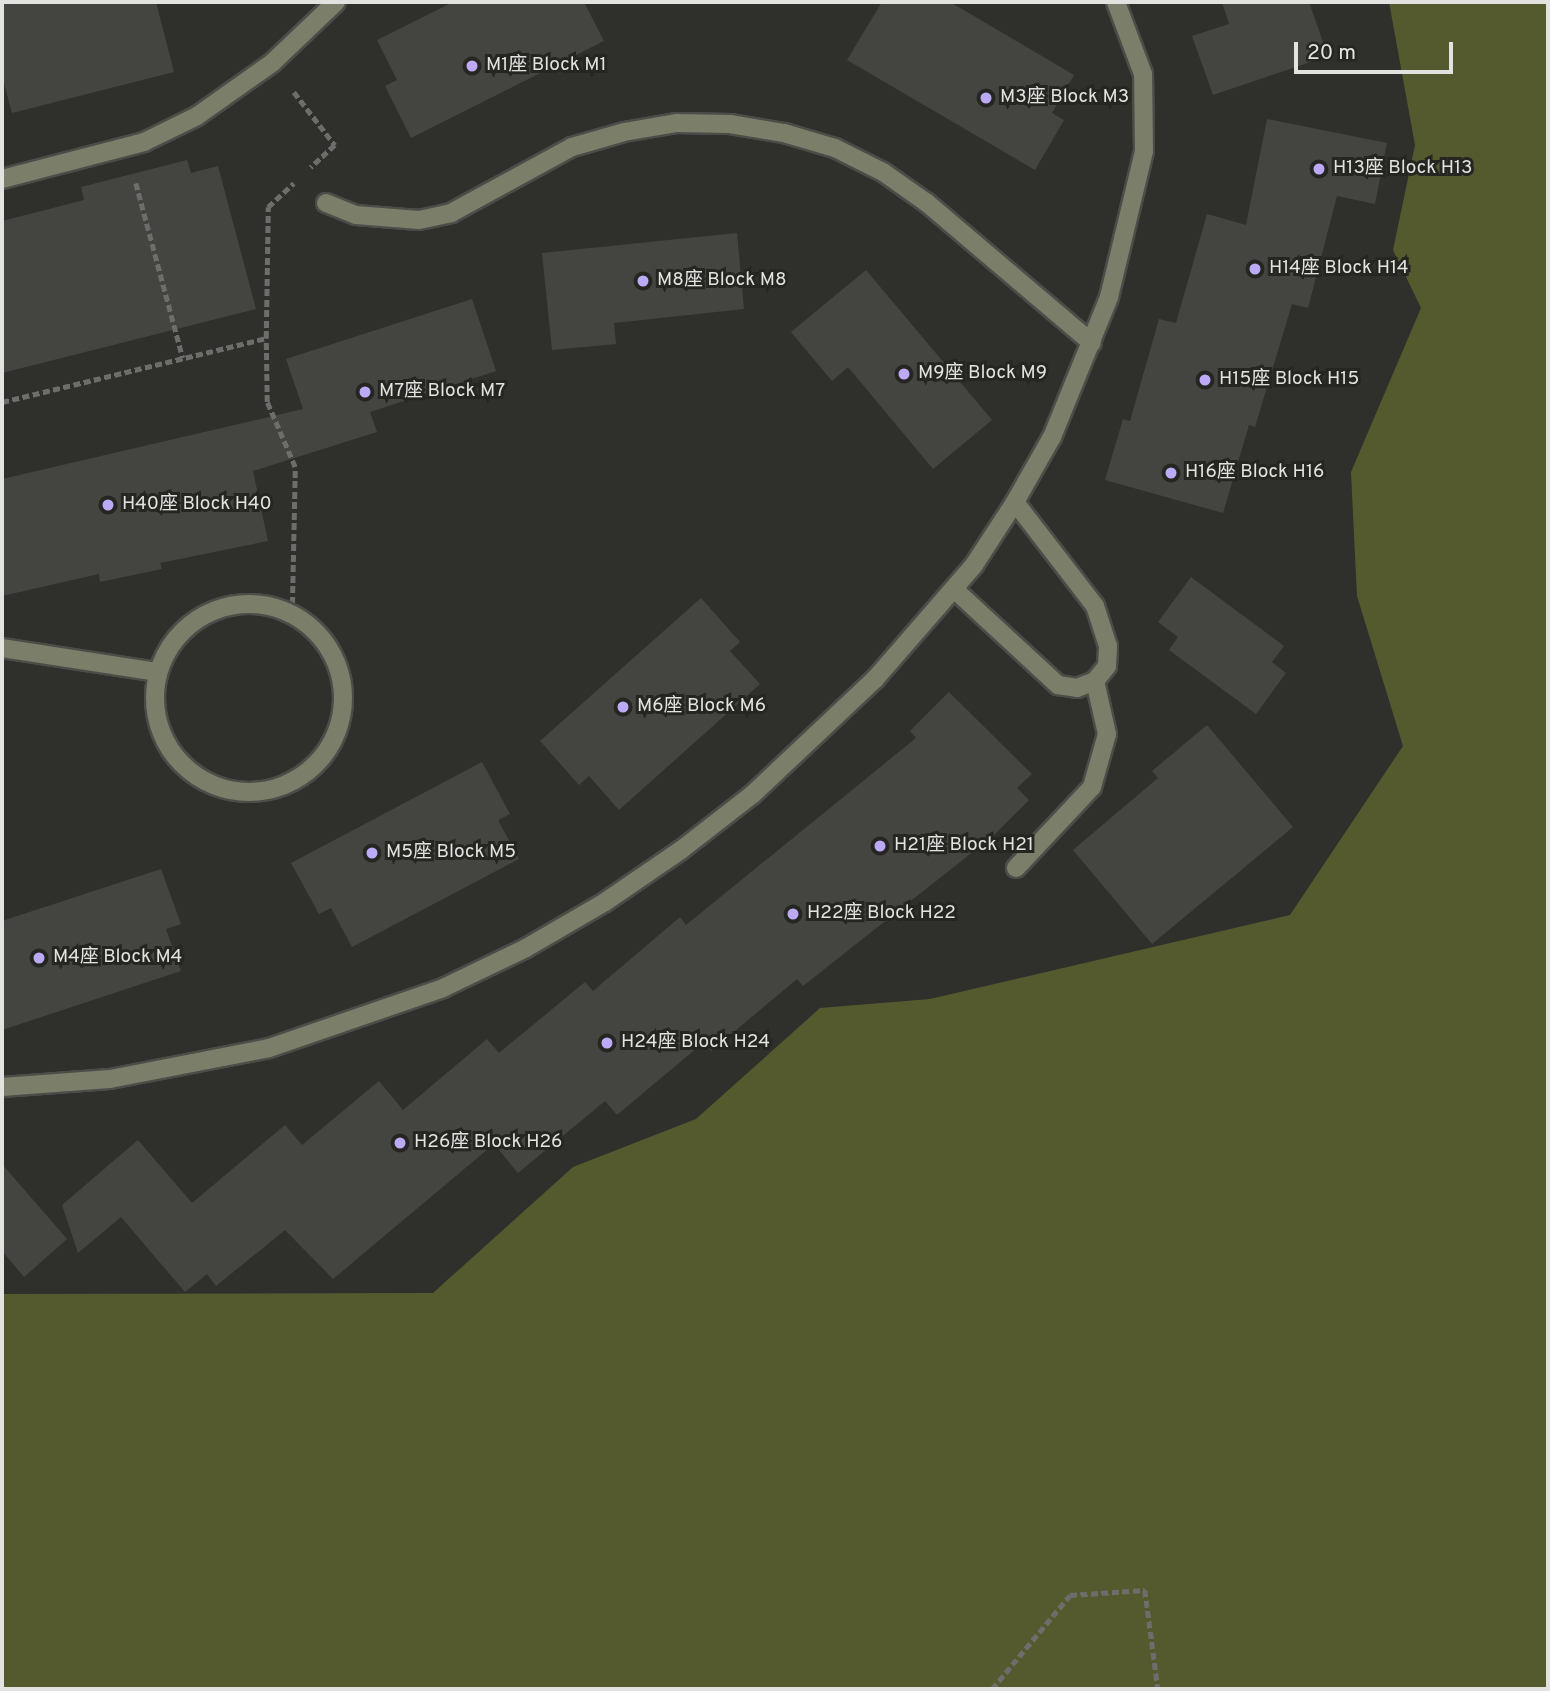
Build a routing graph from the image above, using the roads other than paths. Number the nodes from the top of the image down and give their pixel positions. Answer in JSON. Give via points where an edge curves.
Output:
{"nodes":[{"id":1,"x":335,"y":2,"type":"edge"},
{"id":2,"x":1116,"y":2,"type":"edge"},
{"id":3,"x":2,"y":179,"type":"edge"},
{"id":4,"x":326,"y":203,"type":"dead end"},
{"id":5,"x":1092,"y":343,"type":"junction"},
{"id":6,"x":1015,"y":502,"type":"junction"},
{"id":7,"x":954,"y":589,"type":"junction"},
{"id":8,"x":2,"y":649,"type":"edge"},
{"id":9,"x":157,"y":672,"type":"junction"},
{"id":10,"x":1095,"y":681,"type":"junction"},
{"id":11,"x":1016,"y":868,"type":"dead end"},
{"id":12,"x":2,"y":1087,"type":"edge"}],
"edges":[{"from":1,"to":3,"type":"lane","via":[[272,63],[197,116],[127,146]]},
{"from":2,"to":5,"type":"lane","via":[[1143,74],[1144,151],[1122,249]]},
{"from":4,"to":5,"type":"lane","via":[[356,215],[419,219],[470,205],[536,164],[572,147],[624,132],[677,123],[784,132],[835,148],[883,172],[927,203]]},
{"from":5,"to":6,"type":"lane","via":[[1052,436]]},
{"from":6,"to":7,"type":"lane"},
{"from":6,"to":10,"type":"lane","via":[[1095,606],[1108,646],[1107,666]]},
{"from":7,"to":10,"type":"lane","via":[[1058,685],[1077,688]]},
{"from":7,"to":12,"type":"lane","via":[[875,679],[754,794],[605,902],[526,948],[443,988],[269,1048],[110,1079]]},
{"from":8,"to":9,"type":"lane"},
{"from":9,"to":9,"type":"lane","via":[[177,637],[209,612],[250,604],[292,614],[317,632],[334,657],[343,704],[328,750],[309,772],[283,786],[254,793],[224,790],[190,771],[160,732],[154,703]]},
{"from":10,"to":11,"type":"lane","via":[[1107,734],[1092,787]]}]}
